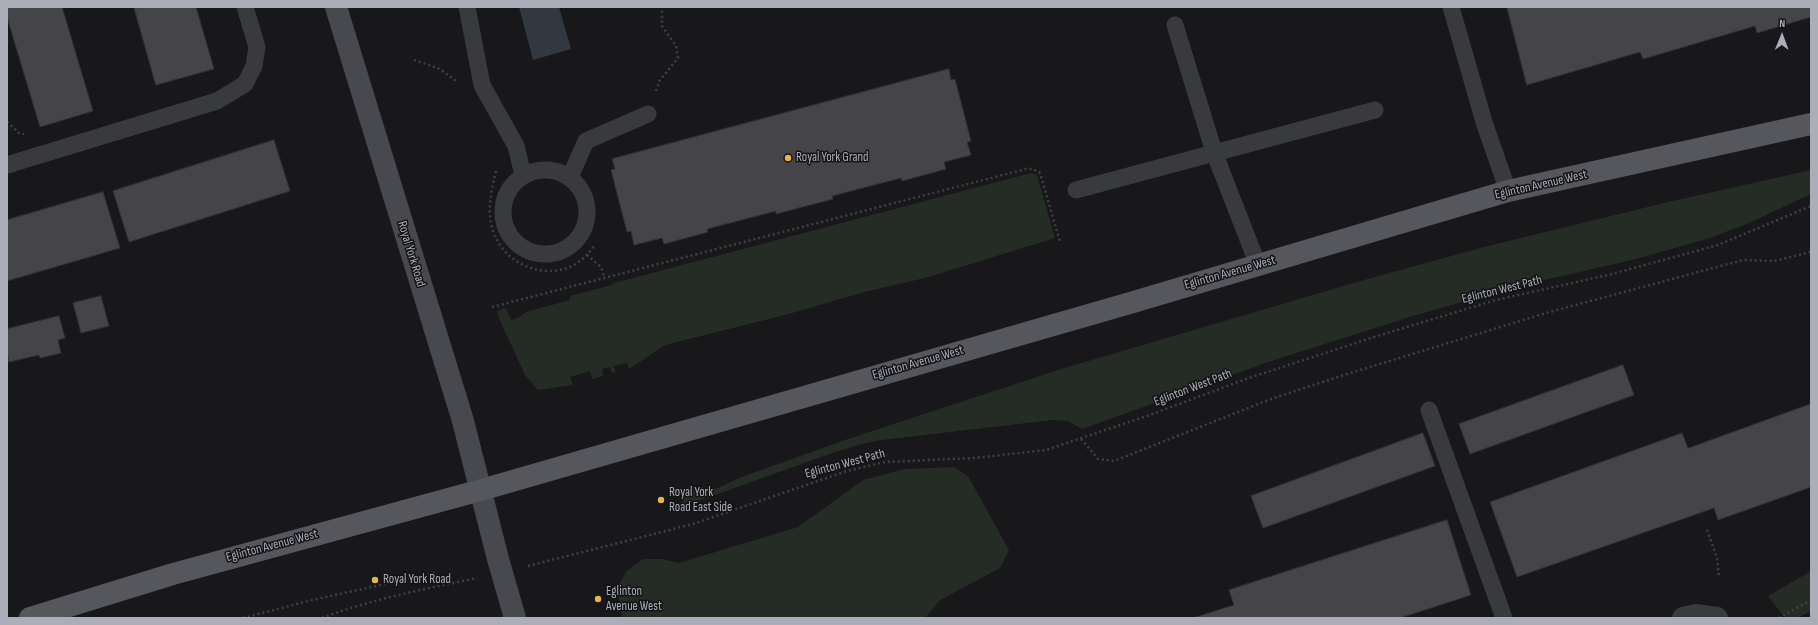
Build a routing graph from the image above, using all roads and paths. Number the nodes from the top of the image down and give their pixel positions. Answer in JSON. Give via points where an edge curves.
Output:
{"nodes":[{"id":1,"x":245,"y":7,"type":"edge"},
{"id":2,"x":336,"y":7,"type":"edge"},
{"id":3,"x":467,"y":7,"type":"edge"},
{"id":4,"x":662,"y":7,"type":"edge"},
{"id":5,"x":1451,"y":7,"type":"edge"},
{"id":6,"x":1175,"y":24,"type":"dead end"},
{"id":7,"x":1375,"y":110,"type":"dead end"},
{"id":8,"x":648,"y":114,"type":"joint"},
{"id":9,"x":7,"y":122,"type":"edge"},
{"id":10,"x":1811,"y":124,"type":"edge"},
{"id":11,"x":27,"y":134,"type":"dead end"},
{"id":12,"x":1214,"y":152,"type":"junction"},
{"id":13,"x":7,"y":165,"type":"edge"},
{"id":14,"x":523,"y":175,"type":"junction"},
{"id":15,"x":570,"y":177,"type":"junction"},
{"id":16,"x":1076,"y":190,"type":"dead end"},
{"id":17,"x":1508,"y":191,"type":"junction"},
{"id":18,"x":1811,"y":206,"type":"edge"},
{"id":19,"x":1060,"y":242,"type":"dead end"},
{"id":20,"x":1811,"y":252,"type":"edge"},
{"id":21,"x":587,"y":255,"type":"dead end"},
{"id":22,"x":1258,"y":265,"type":"junction"},
{"id":23,"x":605,"y":278,"type":"junction"},
{"id":24,"x":492,"y":307,"type":"dead end"},
{"id":25,"x":1429,"y":410,"type":"dead end"},
{"id":26,"x":1081,"y":439,"type":"junction"},
{"id":27,"x":481,"y":490,"type":"junction"},
{"id":28,"x":1707,"y":530,"type":"dead end"},
{"id":29,"x":575,"y":555,"type":"dead end"},
{"id":30,"x":436,"y":573,"type":"dead end"},
{"id":31,"x":1718,"y":577,"type":"dead end"},
{"id":32,"x":435,"y":587,"type":"dead end"},
{"id":33,"x":1811,"y":600,"type":"edge"},
{"id":34,"x":30,"y":618,"type":"edge"},
{"id":35,"x":243,"y":618,"type":"edge"},
{"id":36,"x":322,"y":618,"type":"edge"},
{"id":37,"x":514,"y":618,"type":"edge"},
{"id":38,"x":1504,"y":618,"type":"edge"},
{"id":39,"x":1683,"y":618,"type":"edge"},
{"id":40,"x":1717,"y":618,"type":"edge"},
{"id":41,"x":1779,"y":618,"type":"edge"}],
"edges":[{"from":1,"to":13,"type":"lane","via":[[257,47],[254,66],[245,84],[217,101]]},
{"from":2,"to":27,"type":"main road","name":"Royal York Road","via":[[463,421]]},
{"from":3,"to":14,"type":"lane","via":[[482,85],[516,146]]},
{"from":4,"to":8,"type":"path","via":[[662,26],[676,46],[678,58],[660,80]]},
{"from":5,"to":17,"type":"lane","via":[[1484,122]]},
{"from":6,"to":12,"type":"lane"},
{"from":7,"to":12,"type":"lane"},
{"from":8,"to":15,"type":"lane","via":[[586,141]]},
{"from":9,"to":11,"type":"path","via":[[19,133]]},
{"from":10,"to":17,"type":"main road","name":"Eglinton Avenue West"},
{"from":12,"to":16,"type":"lane"},
{"from":12,"to":22,"type":"lane"},
{"from":14,"to":15,"type":"lane","via":[[547,169]]},
{"from":14,"to":15,"type":"lane","via":[[506,192],[502,216],[511,239],[531,253],[555,254],[576,242],[587,220],[585,196]]},
{"from":17,"to":22,"type":"main road","name":"Eglinton Avenue West"},
{"from":18,"to":26,"type":"path","name":"Eglinton West Path","via":[[1718,245],[1612,274],[1496,300],[1374,337],[1246,379]]},
{"from":19,"to":23,"type":"path","via":[[1040,173],[1026,169]]},
{"from":20,"to":26,"type":"path","via":[[1774,261],[1743,260],[1546,313],[1272,399],[1114,461],[1098,459]]},
{"from":21,"to":23,"type":"path","via":[[601,267]]},
{"from":22,"to":27,"type":"main road","name":"Eglinton Avenue West"},
{"from":23,"to":24,"type":"path"},
{"from":25,"to":38,"type":"lane"},
{"from":26,"to":29,"type":"path","name":"Eglinton West Path","via":[[1046,450],[1015,454],[885,462],[847,471],[692,524]]},
{"from":27,"to":34,"type":"main road","name":"Eglinton Avenue West","via":[[173,574]]},
{"from":27,"to":37,"type":"main road","name":"Royal York Road"},
{"from":28,"to":31,"type":"path","via":[[1717,558]]},
{"from":30,"to":35,"type":"path"},
{"from":32,"to":36,"type":"path"},
{"from":33,"to":41,"type":"path"},
{"from":39,"to":40,"type":"street","via":[[1696,615]]}]}
